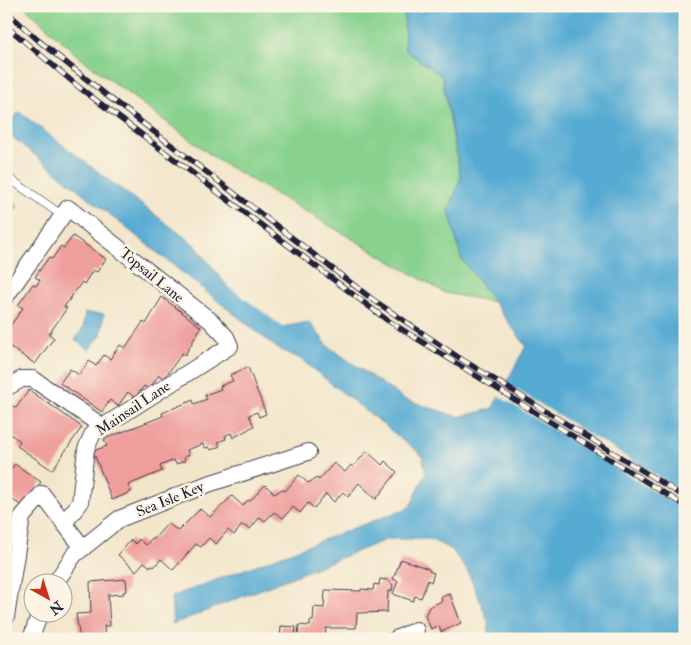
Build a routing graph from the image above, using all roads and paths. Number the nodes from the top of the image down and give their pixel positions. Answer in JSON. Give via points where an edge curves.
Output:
{"nodes":[{"id":1,"x":6,"y":176,"type":"edge"},
{"id":2,"x":66,"y":212,"type":"junction"},
{"id":3,"x":6,"y":296,"type":"edge"},
{"id":4,"x":230,"y":346,"type":"joint"},
{"id":5,"x":6,"y":388,"type":"edge"},
{"id":6,"x":102,"y":426,"type":"junction"},
{"id":7,"x":308,"y":452,"type":"dead end"},
{"id":8,"x":64,"y":523,"type":"junction"},
{"id":9,"x":83,"y":548,"type":"junction"},
{"id":10,"x":63,"y":572,"type":"edge"},
{"id":11,"x":6,"y":617,"type":"edge"},
{"id":12,"x":37,"y":622,"type":"edge"},
{"id":13,"x":416,"y":630,"type":"dead end"},
{"id":14,"x":31,"y":639,"type":"edge"},
{"id":15,"x":396,"y":639,"type":"edge"}],
"edges":[{"from":1,"to":2,"type":"lane"},
{"from":2,"to":3,"type":"street"},
{"from":2,"to":4,"type":"street","name":"Topsail Lane","via":[[212,321]]},
{"from":4,"to":6,"type":"street","name":"Mainsail Lane"},
{"from":5,"to":6,"type":"street","via":[[22,379],[33,379]]},
{"from":6,"to":8,"type":"street","name":"Mainsail Lane","via":[[94,433],[86,449],[80,504]]},
{"from":7,"to":9,"type":"street","name":"Sea Isle Key","via":[[208,484],[120,519]]},
{"from":8,"to":9,"type":"street"},
{"from":8,"to":11,"type":"street","via":[[42,494],[22,517]]},
{"from":9,"to":10,"type":"street","name":"Sea Isle Key"},
{"from":12,"to":14,"type":"street"},
{"from":13,"to":15,"type":"street"}]}
